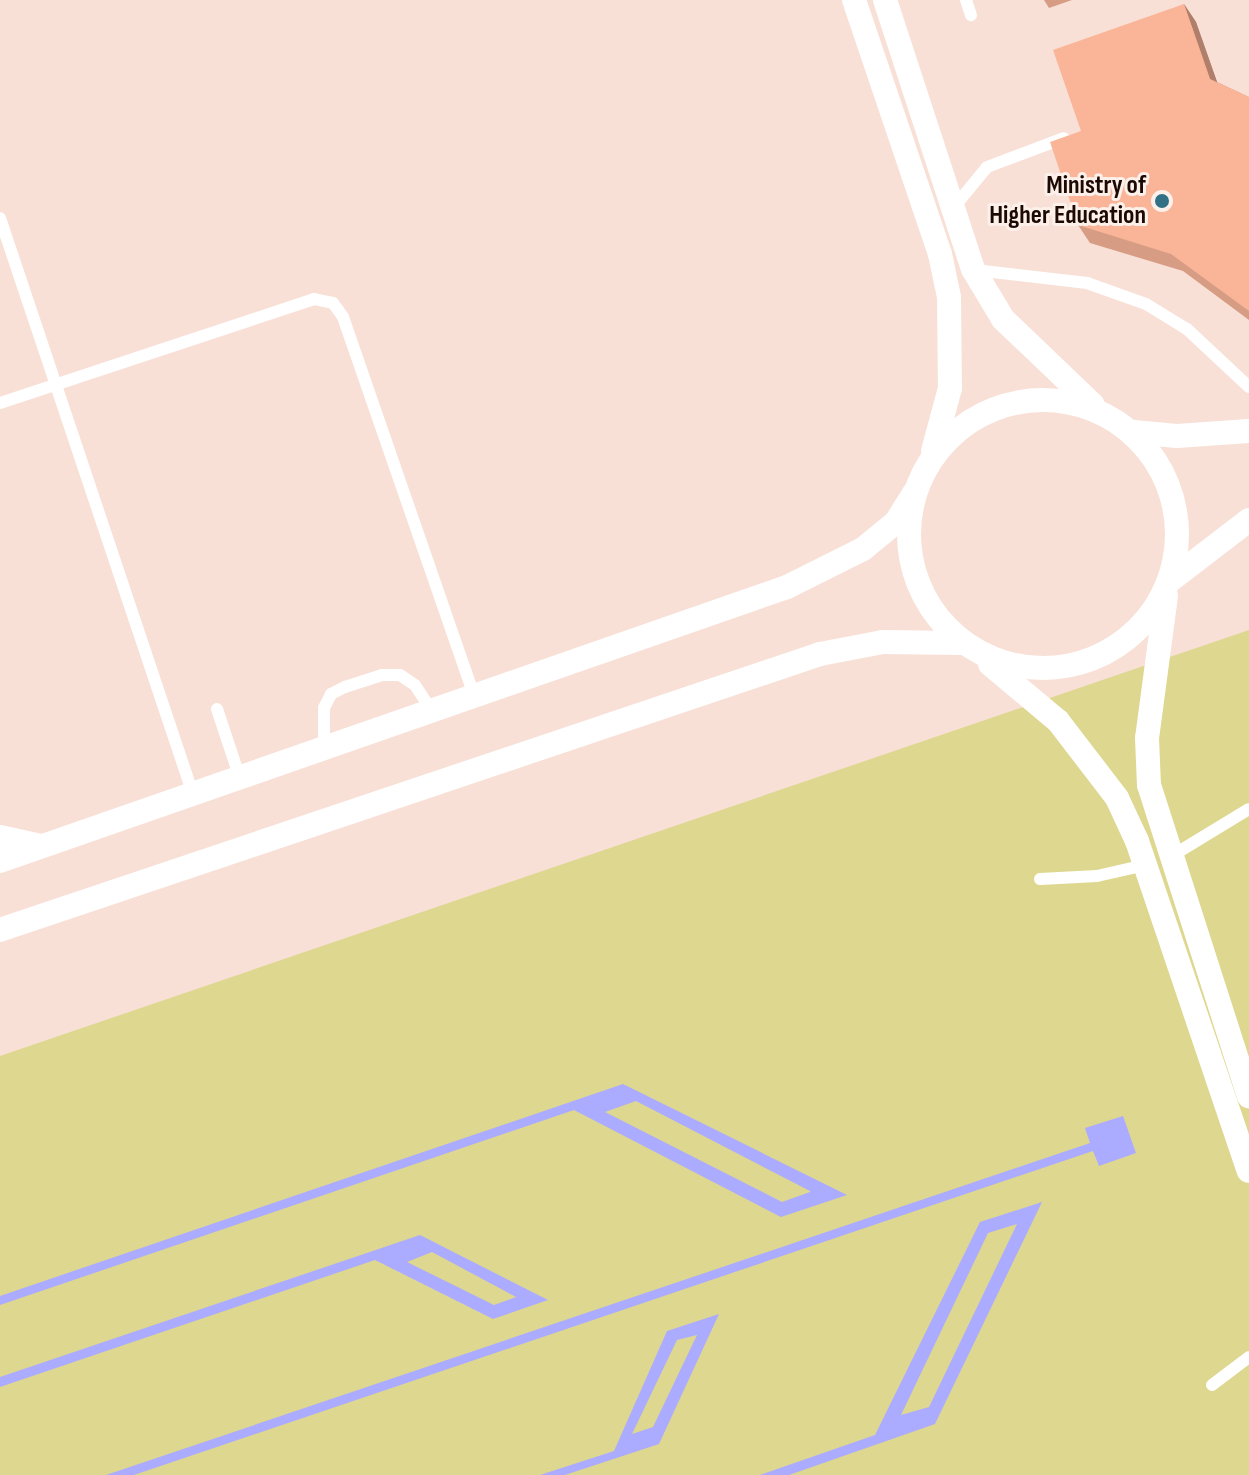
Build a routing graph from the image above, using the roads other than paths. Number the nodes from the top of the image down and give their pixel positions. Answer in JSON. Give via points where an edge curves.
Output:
{"nodes":[{"id":1,"x":854,"y":0,"type":"edge"},
{"id":2,"x":885,"y":0,"type":"edge"},
{"id":3,"x":966,"y":0,"type":"edge"},
{"id":4,"x":971,"y":15,"type":"dead end"},
{"id":5,"x":1066,"y":138,"type":"edge"},
{"id":6,"x":954,"y":209,"type":"junction"},
{"id":7,"x":0,"y":218,"type":"edge"},
{"id":8,"x":973,"y":269,"type":"junction"},
{"id":9,"x":56,"y":384,"type":"junction"},
{"id":10,"x":1249,"y":387,"type":"edge"},
{"id":11,"x":0,"y":403,"type":"edge"},
{"id":12,"x":1101,"y":411,"type":"junction"},
{"id":13,"x":1249,"y":431,"type":"edge"},
{"id":14,"x":1133,"y":432,"type":"junction"},
{"id":15,"x":917,"y":485,"type":"junction"},
{"id":16,"x":1249,"y":520,"type":"edge"},
{"id":17,"x":1169,"y":585,"type":"junction"},
{"id":18,"x":965,"y":645,"type":"junction"},
{"id":19,"x":475,"y":699,"type":"junction"},
{"id":20,"x":217,"y":709,"type":"dead end"},
{"id":21,"x":433,"y":713,"type":"junction"},
{"id":22,"x":324,"y":750,"type":"junction"},
{"id":23,"x":240,"y":778,"type":"junction"},
{"id":24,"x":193,"y":794,"type":"junction"},
{"id":25,"x":1249,"y":809,"type":"edge"},
{"id":26,"x":0,"y":837,"type":"edge"},
{"id":27,"x":43,"y":846,"type":"junction"},
{"id":28,"x":1170,"y":857,"type":"junction"},
{"id":29,"x":0,"y":861,"type":"edge"},
{"id":30,"x":1145,"y":865,"type":"junction"},
{"id":31,"x":1040,"y":879,"type":"dead end"},
{"id":32,"x":0,"y":930,"type":"edge"},
{"id":33,"x":1249,"y":1096,"type":"edge"},
{"id":34,"x":1249,"y":1171,"type":"edge"},
{"id":35,"x":1249,"y":1357,"type":"edge"},
{"id":36,"x":1212,"y":1385,"type":"dead end"}],
"edges":[{"from":1,"to":15,"type":"street","via":[[940,254],[949,297],[950,388],[942,432]]},
{"from":2,"to":6,"type":"street"},
{"from":3,"to":4,"type":"lane"},
{"from":5,"to":6,"type":"lane","via":[[987,167]]},
{"from":6,"to":8,"type":"street"},
{"from":7,"to":9,"type":"lane"},
{"from":8,"to":10,"type":"lane","via":[[1087,283],[1146,304],[1187,329]]},
{"from":8,"to":12,"type":"street","via":[[1003,319]]},
{"from":9,"to":11,"type":"lane"},
{"from":9,"to":19,"type":"lane","via":[[314,299],[333,303],[343,317]]},
{"from":9,"to":24,"type":"lane"},
{"from":12,"to":14,"type":"street"},
{"from":12,"to":15,"type":"street","via":[[1060,400],[1004,406],[977,416],[944,443]]},
{"from":13,"to":14,"type":"street","via":[[1177,436]]},
{"from":14,"to":17,"type":"street","via":[[1159,463],[1175,500],[1179,539]]},
{"from":15,"to":18,"type":"street","via":[[910,559],[920,591]]},
{"from":15,"to":19,"type":"street","via":[[896,522],[826,570]]},
{"from":16,"to":17,"type":"street"},
{"from":17,"to":18,"type":"street","via":[[1140,629],[1103,656],[1058,668],[1012,666]]},
{"from":17,"to":28,"type":"street","via":[[1147,738],[1149,785]]},
{"from":18,"to":30,"type":"street","via":[[1058,721],[1090,757],[1117,798]]},
{"from":18,"to":32,"type":"street","via":[[883,642],[820,654]]},
{"from":19,"to":21,"type":"street"},
{"from":20,"to":23,"type":"lane"},
{"from":21,"to":22,"type":"street"},
{"from":21,"to":22,"type":"lane","via":[[415,685],[400,675],[345,687],[331,694],[324,708]]},
{"from":22,"to":23,"type":"street"},
{"from":23,"to":24,"type":"street"},
{"from":24,"to":27,"type":"street"},
{"from":25,"to":28,"type":"lane"},
{"from":26,"to":27,"type":"street"},
{"from":27,"to":29,"type":"street"},
{"from":28,"to":33,"type":"street"},
{"from":30,"to":31,"type":"lane","via":[[1097,876]]},
{"from":30,"to":34,"type":"street"},
{"from":35,"to":36,"type":"lane"}]}
